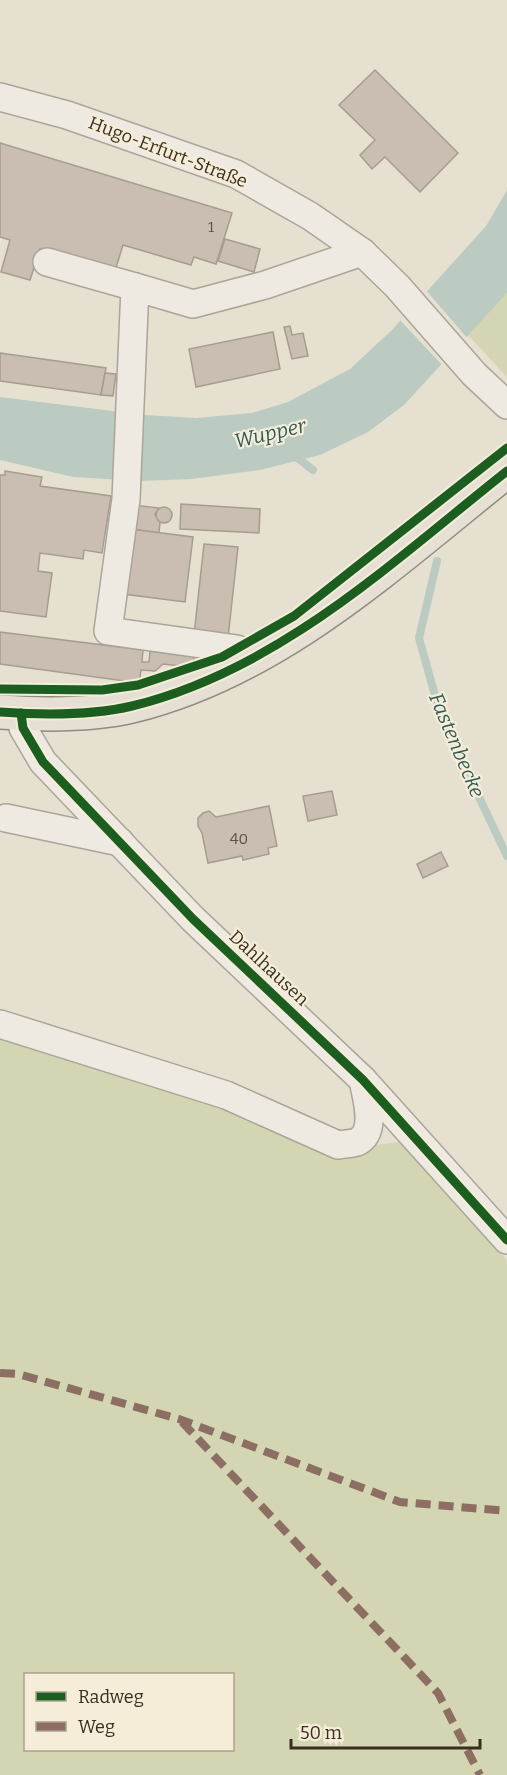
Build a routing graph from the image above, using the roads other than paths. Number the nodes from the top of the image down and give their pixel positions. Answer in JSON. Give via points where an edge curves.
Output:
{"nodes":[{"id":1,"x":0,"y":97,"type":"edge"},
{"id":2,"x":362,"y":252,"type":"junction"},
{"id":3,"x":47,"y":262,"type":"dead end"},
{"id":4,"x":135,"y":287,"type":"junction"},
{"id":5,"x":507,"y":405,"type":"edge"},
{"id":6,"x":507,"y":471,"type":"edge"},
{"id":7,"x":252,"y":660,"type":"junction"},
{"id":8,"x":10,"y":713,"type":"edge"},
{"id":9,"x":6,"y":818,"type":"dead end"},
{"id":10,"x":120,"y":842,"type":"junction"},
{"id":11,"x":0,"y":1024,"type":"edge"},
{"id":12,"x":363,"y":1080,"type":"junction"},
{"id":13,"x":507,"y":1240,"type":"edge"}],
"edges":[{"from":1,"to":2,"type":"street","name":"Hugo-Erfurt-Straße","via":[[67,115],[236,174]]},
{"from":2,"to":4,"type":"street","via":[[265,285],[193,304]]},
{"from":2,"to":5,"type":"street","name":"Hugo-Erfurt-Straße"},
{"from":3,"to":4,"type":"street"},
{"from":4,"to":7,"type":"street","via":[[126,498],[108,631],[237,649]]},
{"from":6,"to":7,"type":"main road","via":[[313,623]]},
{"from":7,"to":8,"type":"main road","via":[[179,692],[130,706],[88,712]]},
{"from":8,"to":10,"type":"street","name":"Dahlhausen","via":[[43,762]]},
{"from":9,"to":10,"type":"street"},
{"from":10,"to":12,"type":"street","name":"Dahlhausen","via":[[193,919]]},
{"from":11,"to":12,"type":"street","via":[[226,1095],[338,1145],[357,1141],[365,1134],[369,1120]]},
{"from":12,"to":13,"type":"street","name":"Dahlhausen"}]}
